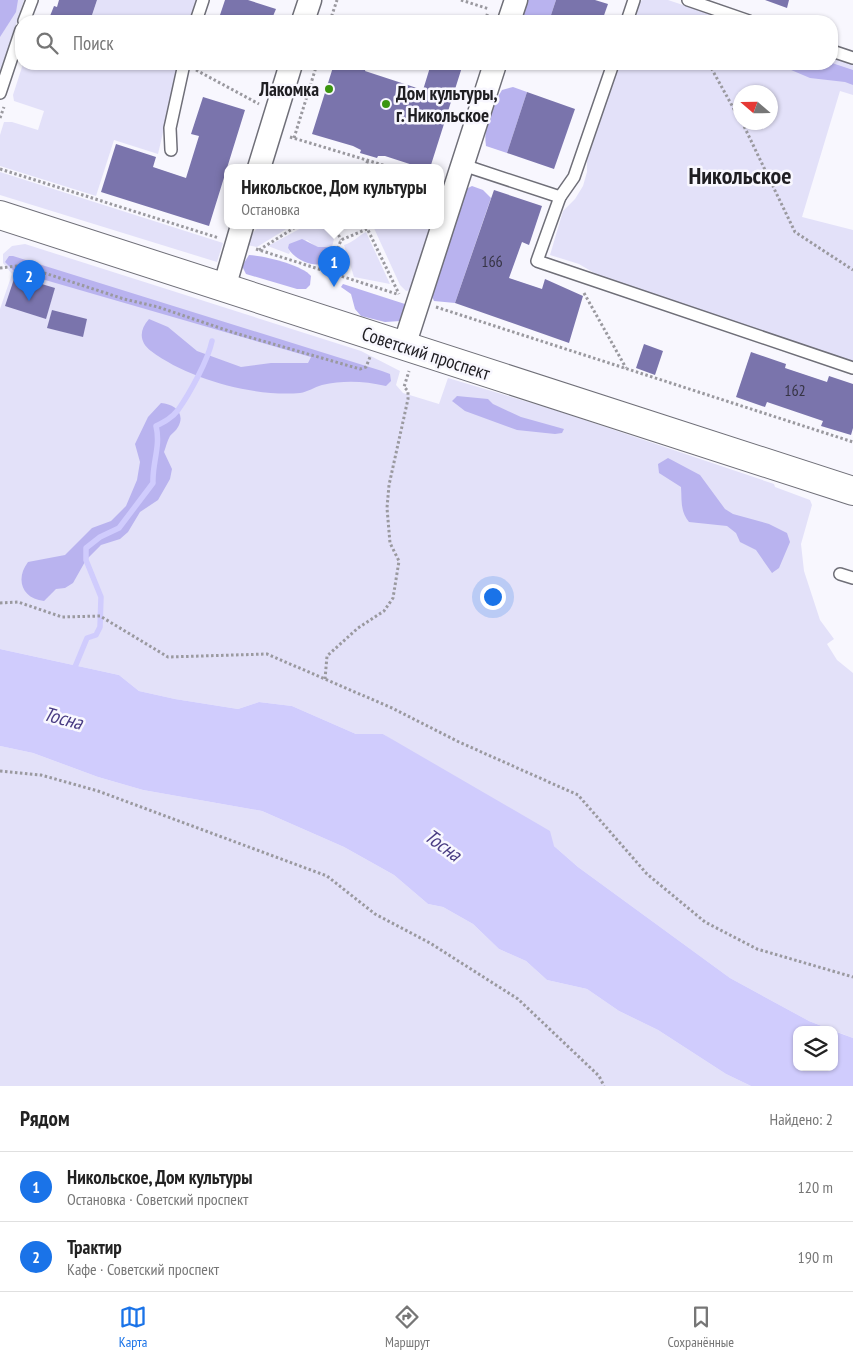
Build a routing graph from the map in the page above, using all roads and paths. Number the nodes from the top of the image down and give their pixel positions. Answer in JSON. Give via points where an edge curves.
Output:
{"nodes":[{"id":1,"x":32,"y":0,"type":"edge"},
{"id":2,"x":203,"y":0,"type":"edge"},
{"id":3,"x":310,"y":0,"type":"edge"},
{"id":4,"x":337,"y":0,"type":"edge"},
{"id":5,"x":462,"y":0,"type":"edge"},
{"id":6,"x":516,"y":0,"type":"edge"},
{"id":7,"x":634,"y":0,"type":"edge"},
{"id":8,"x":688,"y":0,"type":"edge"},
{"id":9,"x":489,"y":9,"type":"dead end"},
{"id":10,"x":26,"y":15,"type":"edge"},
{"id":11,"x":198,"y":15,"type":"edge"},
{"id":12,"x":306,"y":15,"type":"edge"},
{"id":13,"x":332,"y":15,"type":"edge"},
{"id":14,"x":511,"y":15,"type":"edge"},
{"id":15,"x":629,"y":15,"type":"edge"},
{"id":16,"x":732,"y":15,"type":"edge"},
{"id":17,"x":15,"y":48,"type":"edge"},
{"id":18,"x":838,"y":52,"type":"edge"},
{"id":19,"x":853,"y":58,"type":"edge"},
{"id":20,"x":187,"y":70,"type":"edge"},
{"id":21,"x":196,"y":70,"type":"edge"},
{"id":22,"x":289,"y":70,"type":"edge"},
{"id":23,"x":315,"y":70,"type":"edge"},
{"id":24,"x":493,"y":70,"type":"edge"},
{"id":25,"x":610,"y":70,"type":"edge"},
{"id":26,"x":712,"y":70,"type":"edge"},
{"id":27,"x":0,"y":93,"type":"edge"},
{"id":28,"x":733,"y":107,"type":"edge"},
{"id":29,"x":267,"y":108,"type":"dead end"},
{"id":30,"x":271,"y":130,"type":"junction"},
{"id":31,"x":745,"y":130,"type":"edge"},
{"id":32,"x":294,"y":138,"type":"junction"},
{"id":33,"x":172,"y":150,"type":"dead end"},
{"id":34,"x":368,"y":160,"type":"junction"},
{"id":35,"x":261,"y":164,"type":"edge"},
{"id":36,"x":366,"y":164,"type":"edge"},
{"id":37,"x":380,"y":164,"type":"edge"},
{"id":38,"x":463,"y":165,"type":"junction"},
{"id":39,"x":0,"y":169,"type":"edge"},
{"id":40,"x":560,"y":197,"type":"junction"},
{"id":41,"x":0,"y":215,"type":"edge"},
{"id":42,"x":444,"y":224,"type":"edge"},
{"id":43,"x":292,"y":229,"type":"edge"},
{"id":44,"x":336,"y":229,"type":"edge"},
{"id":45,"x":363,"y":229,"type":"edge"},
{"id":46,"x":368,"y":229,"type":"edge"},
{"id":47,"x":442,"y":229,"type":"edge"},
{"id":48,"x":240,"y":234,"type":"edge"},
{"id":49,"x":341,"y":240,"type":"junction"},
{"id":50,"x":258,"y":250,"type":"junction"},
{"id":51,"x":0,"y":268,"type":"edge"},
{"id":52,"x":853,"y":270,"type":"edge"},
{"id":53,"x":329,"y":272,"type":"junction"},
{"id":54,"x":574,"y":274,"type":"junction"},
{"id":55,"x":224,"y":288,"type":"junction"},
{"id":56,"x":397,"y":294,"type":"junction"},
{"id":57,"x":419,"y":301,"type":"junction"},
{"id":58,"x":372,"y":352,"type":"dead end"},
{"id":59,"x":407,"y":356,"type":"junction"},
{"id":60,"x":853,"y":368,"type":"edge"},
{"id":61,"x":626,"y":369,"type":"junction"},
{"id":62,"x":853,"y":442,"type":"edge"},
{"id":63,"x":853,"y":491,"type":"edge"},
{"id":64,"x":840,"y":574,"type":"dead end"},
{"id":65,"x":853,"y":578,"type":"edge"},
{"id":66,"x":0,"y":603,"type":"edge"},
{"id":67,"x":325,"y":679,"type":"junction"},
{"id":68,"x":0,"y":771,"type":"edge"},
{"id":69,"x":853,"y":977,"type":"edge"},
{"id":70,"x":604,"y":1086,"type":"edge"}],
"edges":[{"from":1,"to":10,"type":"lane"},
{"from":2,"to":11,"type":"lane"},
{"from":3,"to":12,"type":"street"},
{"from":4,"to":13,"type":"path"},
{"from":5,"to":9,"type":"path"},
{"from":6,"to":14,"type":"street"},
{"from":7,"to":15,"type":"lane"},
{"from":8,"to":16,"type":"lane"},
{"from":17,"to":27,"type":"lane"},
{"from":18,"to":19,"type":"lane"},
{"from":20,"to":33,"type":"lane","via":[[170,128]]},
{"from":21,"to":29,"type":"path"},
{"from":22,"to":30,"type":"street"},
{"from":23,"to":32,"type":"path"},
{"from":24,"to":38,"type":"street"},
{"from":25,"to":40,"type":"lane","via":[[574,177]]},
{"from":26,"to":28,"type":"path"},
{"from":30,"to":32,"type":"path"},
{"from":30,"to":35,"type":"street"},
{"from":31,"to":52,"type":"path","via":[[795,232]]},
{"from":32,"to":34,"type":"path"},
{"from":34,"to":36,"type":"path"},
{"from":34,"to":37,"type":"path"},
{"from":38,"to":40,"type":"lane"},
{"from":38,"to":42,"type":"street"},
{"from":39,"to":48,"type":"path"},
{"from":40,"to":54,"type":"lane","via":[[538,261]]},
{"from":41,"to":55,"type":"main road","name":"Советский проспект"},
{"from":43,"to":50,"type":"path"},
{"from":44,"to":49,"type":"path"},
{"from":45,"to":49,"type":"path"},
{"from":46,"to":56,"type":"path"},
{"from":47,"to":57,"type":"street"},
{"from":48,"to":50,"type":"path"},
{"from":48,"to":55,"type":"street"},
{"from":49,"to":53,"type":"path"},
{"from":50,"to":53,"type":"path"},
{"from":51,"to":58,"type":"path","via":[[26,267],[236,334],[360,369],[366,367]]},
{"from":53,"to":56,"type":"path"},
{"from":54,"to":60,"type":"lane"},
{"from":54,"to":61,"type":"path"},
{"from":55,"to":59,"type":"main road","name":"Советский проспект"},
{"from":56,"to":57,"type":"path"},
{"from":57,"to":59,"type":"street"},
{"from":57,"to":61,"type":"path"},
{"from":59,"to":63,"type":"main road","name":"Советский проспект"},
{"from":59,"to":67,"type":"path","via":[[404,387],[408,391],[408,399],[387,508],[390,543],[399,560],[393,598],[384,611],[358,628],[327,656]]},
{"from":61,"to":62,"type":"path"},
{"from":64,"to":65,"type":"lane"},
{"from":66,"to":67,"type":"path","via":[[18,602],[62,617],[100,616],[168,657],[267,654]]},
{"from":67,"to":69,"type":"path","via":[[578,795],[647,874],[706,922],[756,950]]},
{"from":68,"to":70,"type":"path","via":[[40,775],[98,791],[327,876],[375,914],[430,943],[518,998],[599,1076]]}]}
